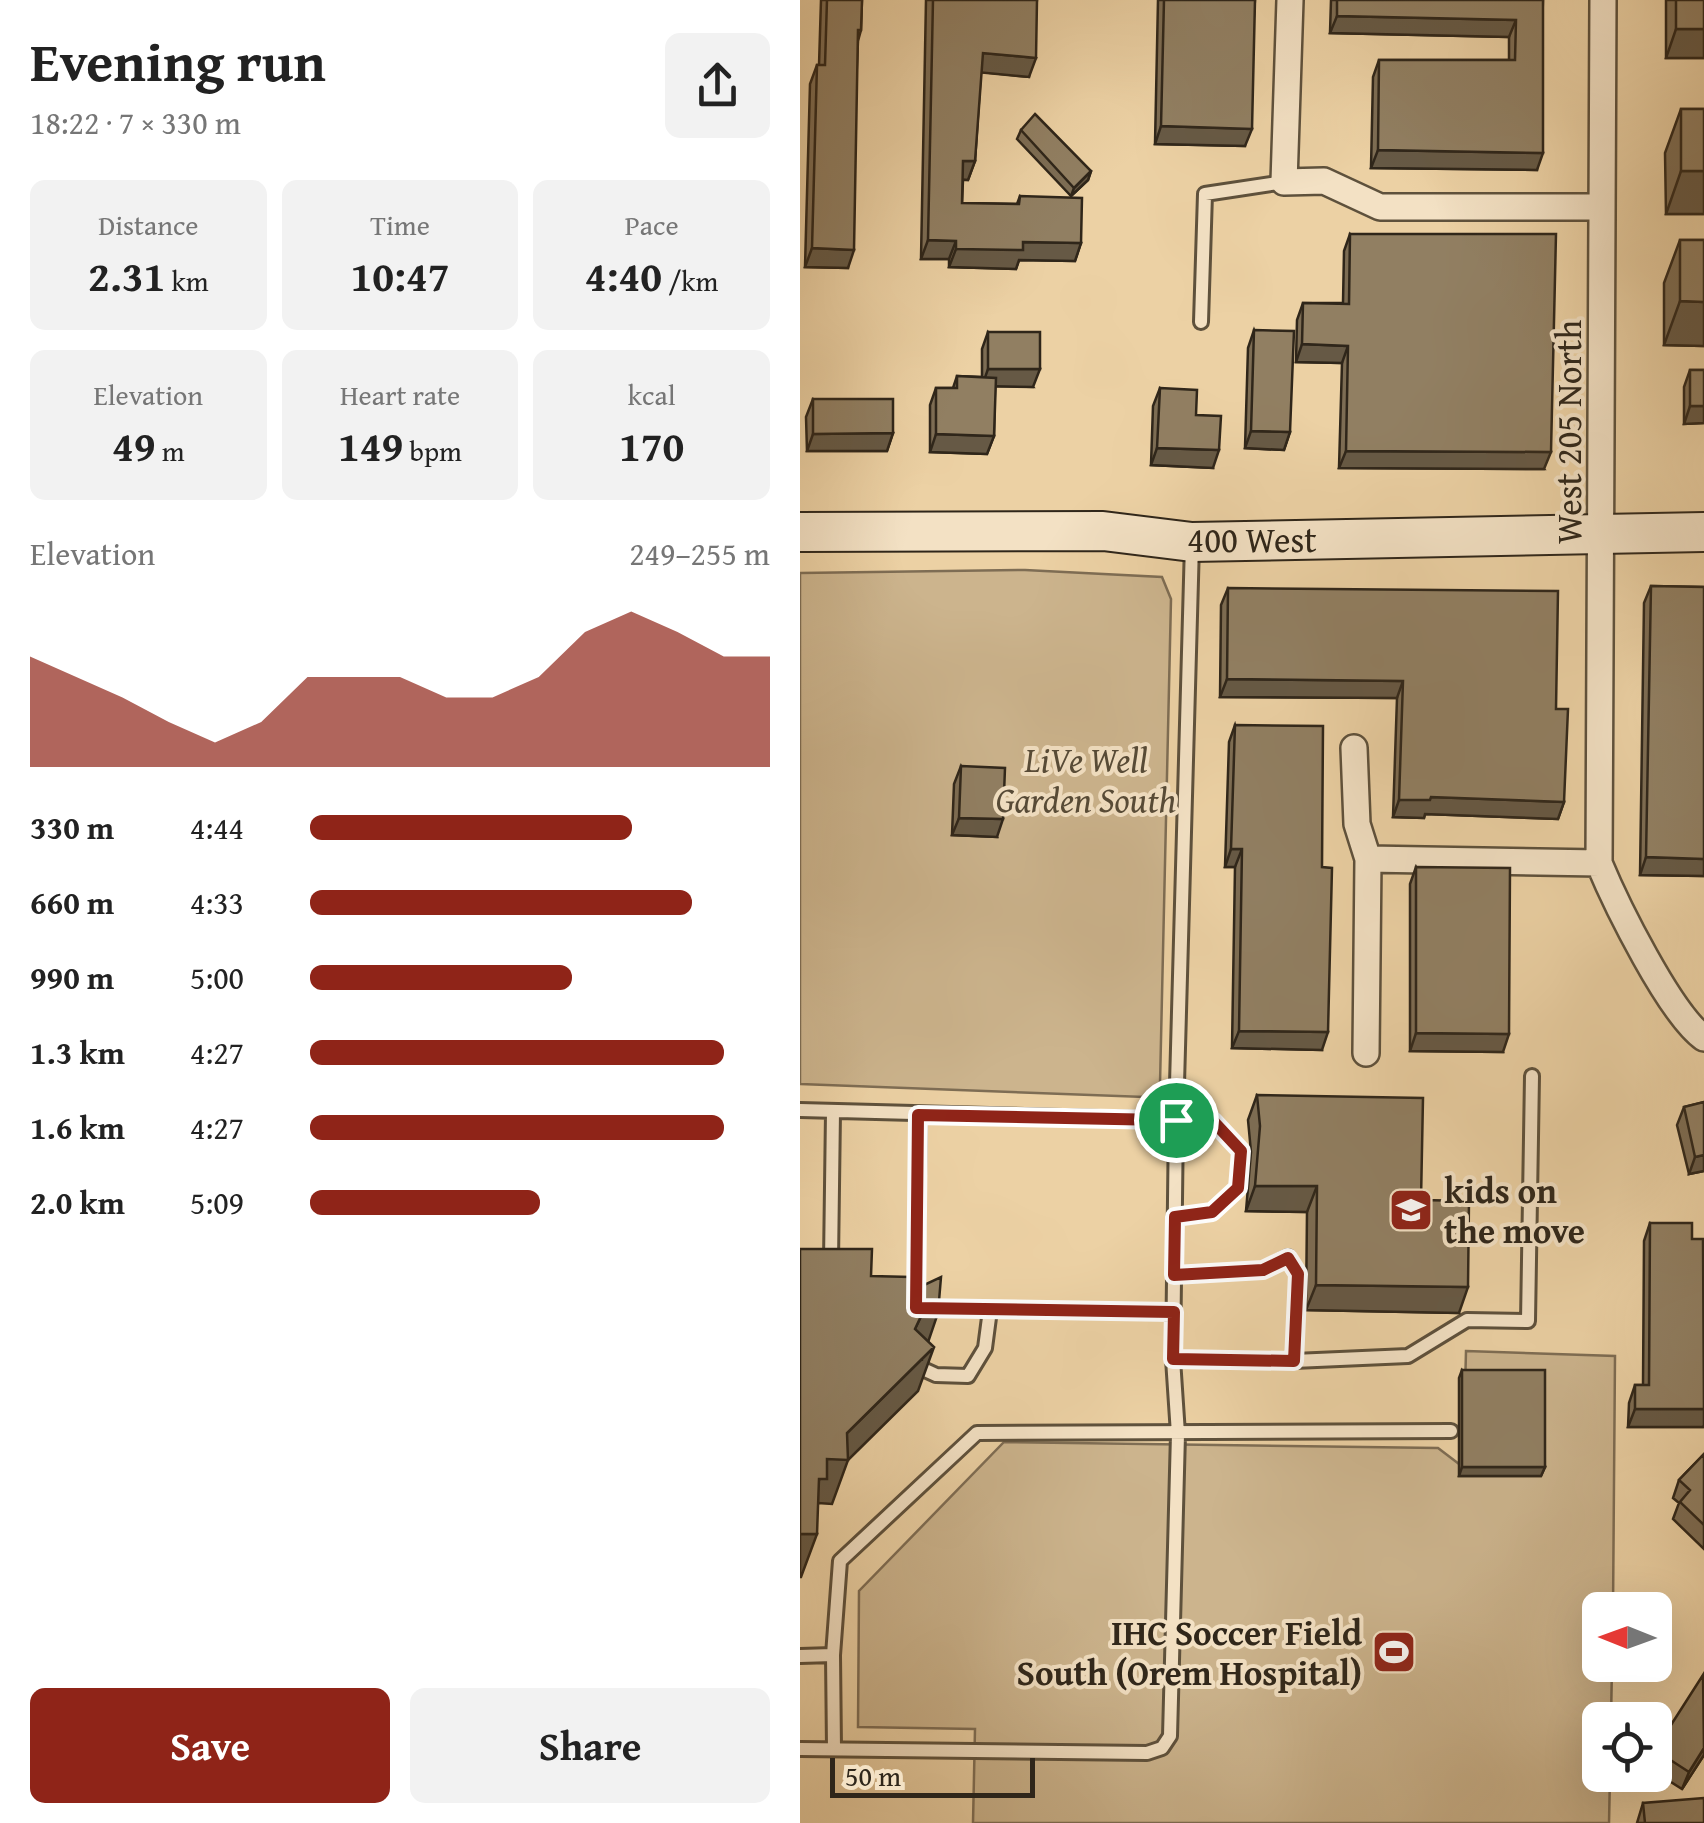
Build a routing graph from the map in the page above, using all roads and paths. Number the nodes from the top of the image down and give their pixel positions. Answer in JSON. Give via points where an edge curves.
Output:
{"nodes":[{"id":1,"x":1290,"y":0,"type":"edge"},
{"id":2,"x":1604,"y":0,"type":"edge"},
{"id":3,"x":1284,"y":182,"type":"junction"},
{"id":4,"x":1602,"y":208,"type":"junction"},
{"id":5,"x":1201,"y":322,"type":"dead end"},
{"id":6,"x":800,"y":532,"type":"edge"},
{"id":7,"x":1704,"y":532,"type":"edge"},
{"id":8,"x":1604,"y":535,"type":"junction"},
{"id":9,"x":1192,"y":542,"type":"junction"},
{"id":10,"x":1354,"y":748,"type":"dead end"},
{"id":11,"x":1368,"y":859,"type":"junction"},
{"id":12,"x":1599,"y":863,"type":"junction"},
{"id":13,"x":1704,"y":1038,"type":"edge"},
{"id":14,"x":1366,"y":1053,"type":"dead end"},
{"id":15,"x":1532,"y":1076,"type":"dead end"},
{"id":16,"x":800,"y":1110,"type":"edge"},
{"id":17,"x":833,"y":1112,"type":"junction"},
{"id":18,"x":918,"y":1115,"type":"junction"},
{"id":19,"x":1176,"y":1120,"type":"junction"},
{"id":20,"x":1175,"y":1217,"type":"junction"},
{"id":21,"x":831,"y":1260,"type":"edge"},
{"id":22,"x":1174,"y":1275,"type":"junction"},
{"id":23,"x":916,"y":1308,"type":"junction"},
{"id":24,"x":990,"y":1310,"type":"junction"},
{"id":25,"x":1174,"y":1312,"type":"junction"},
{"id":26,"x":906,"y":1321,"type":"edge"},
{"id":27,"x":1173,"y":1359,"type":"junction"},
{"id":28,"x":1294,"y":1361,"type":"junction"},
{"id":29,"x":912,"y":1364,"type":"edge"},
{"id":30,"x":1450,"y":1431,"type":"dead end"},
{"id":31,"x":1178,"y":1434,"type":"junction"},
{"id":32,"x":800,"y":1656,"type":"edge"},
{"id":33,"x":834,"y":1656,"type":"junction"},
{"id":34,"x":800,"y":1748,"type":"edge"},
{"id":35,"x":834,"y":1749,"type":"junction"}],
"edges":[{"from":1,"to":3,"type":"street"},
{"from":2,"to":4,"type":"street","name":"West 205 North"},
{"from":3,"to":4,"type":"street","via":[[1324,181],[1380,207]]},
{"from":3,"to":5,"type":"lane","via":[[1204,194]]},
{"from":4,"to":8,"type":"street","name":"West 205 North"},
{"from":6,"to":9,"type":"main road","name":"400 West","via":[[1103,531]]},
{"from":7,"to":8,"type":"main road","name":"400 West"},
{"from":8,"to":9,"type":"main road","name":"400 West"},
{"from":8,"to":12,"type":"street","name":"West 205 North"},
{"from":9,"to":19,"type":"lane"},
{"from":10,"to":11,"type":"street","via":[[1357,824]]},
{"from":11,"to":12,"type":"street"},
{"from":11,"to":14,"type":"street"},
{"from":12,"to":13,"type":"street","via":[[1617,906],[1686,1020]]},
{"from":15,"to":28,"type":"lane","via":[[1528,1321],[1466,1320],[1408,1356]]},
{"from":16,"to":17,"type":"lane"},
{"from":17,"to":18,"type":"lane"},
{"from":17,"to":21,"type":"lane"},
{"from":18,"to":19,"type":"lane"},
{"from":18,"to":23,"type":"lane"},
{"from":19,"to":20,"type":"lane"},
{"from":19,"to":20,"type":"lane","via":[[1213,1121],[1241,1151],[1238,1188],[1212,1212]]},
{"from":20,"to":22,"type":"lane"},
{"from":22,"to":25,"type":"lane"},
{"from":22,"to":28,"type":"lane","via":[[1263,1270],[1288,1258],[1298,1274]]},
{"from":23,"to":24,"type":"lane"},
{"from":23,"to":26,"type":"lane"},
{"from":24,"to":25,"type":"lane"},
{"from":24,"to":29,"type":"lane","via":[[985,1348],[968,1376]]},
{"from":25,"to":27,"type":"lane"},
{"from":27,"to":28,"type":"lane"},
{"from":27,"to":31,"type":"lane"},
{"from":30,"to":31,"type":"lane"},
{"from":31,"to":33,"type":"lane","via":[[977,1433],[840,1561]]},
{"from":31,"to":35,"type":"lane","via":[[1170,1736],[1162,1748]]},
{"from":32,"to":33,"type":"lane"},
{"from":33,"to":35,"type":"lane"},
{"from":34,"to":35,"type":"lane"}]}
